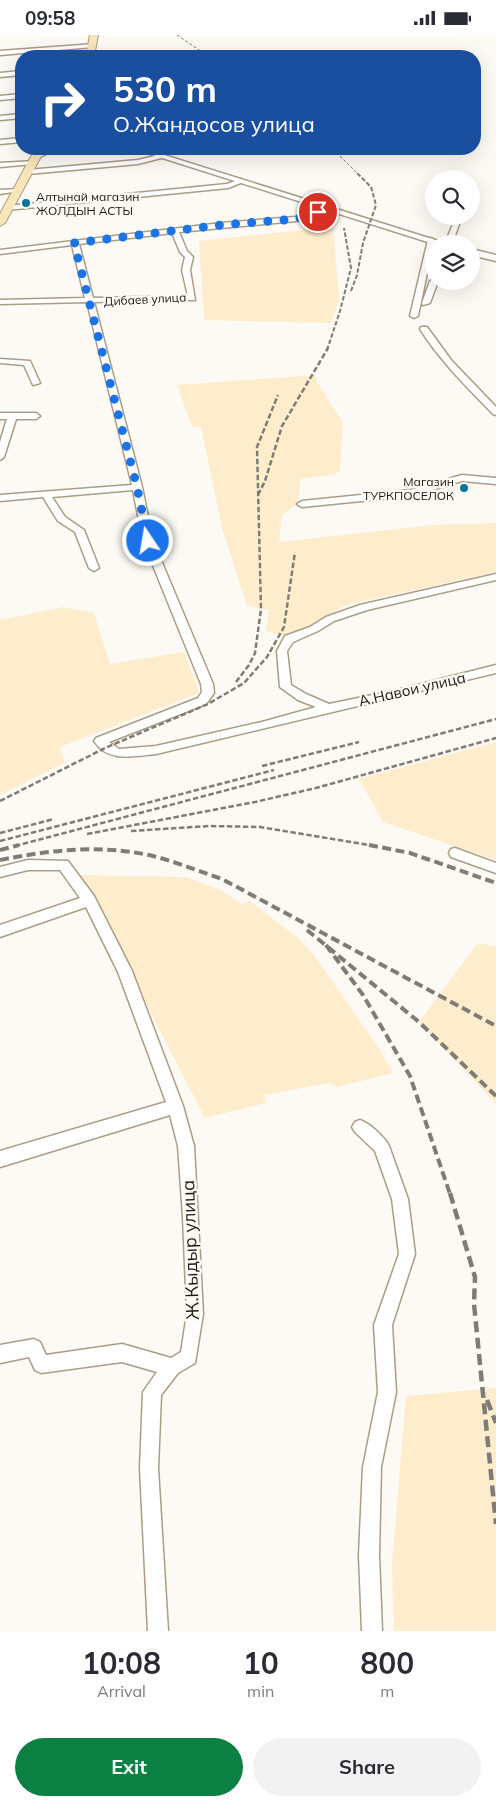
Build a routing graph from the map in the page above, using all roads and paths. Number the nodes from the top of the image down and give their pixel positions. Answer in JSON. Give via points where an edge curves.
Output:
{"nodes":[{"id":1,"x":94,"y":35,"type":"edge"},
{"id":2,"x":93,"y":45,"type":"junction"},
{"id":3,"x":35,"y":50,"type":"edge"},
{"id":4,"x":92,"y":50,"type":"edge"},
{"id":5,"x":15,"y":52,"type":"edge"},
{"id":6,"x":0,"y":53,"type":"edge"},
{"id":7,"x":15,"y":74,"type":"edge"},
{"id":8,"x":0,"y":75,"type":"edge"},
{"id":9,"x":15,"y":97,"type":"edge"},
{"id":10,"x":0,"y":98,"type":"edge"},
{"id":11,"x":15,"y":117,"type":"edge"},
{"id":12,"x":0,"y":118,"type":"edge"},
{"id":13,"x":15,"y":141,"type":"edge"},
{"id":14,"x":0,"y":142,"type":"edge"},
{"id":15,"x":36,"y":155,"type":"edge"},
{"id":16,"x":159,"y":155,"type":"edge"},
{"id":17,"x":163,"y":156,"type":"junction"},
{"id":18,"x":0,"y":165,"type":"edge"},
{"id":19,"x":28,"y":172,"type":"junction"},
{"id":20,"x":241,"y":181,"type":"junction"},
{"id":21,"x":18,"y":190,"type":"junction"},
{"id":22,"x":0,"y":192,"type":"edge"},
{"id":23,"x":7,"y":208,"type":"junction"},
{"id":24,"x":328,"y":209,"type":"junction"},
{"id":25,"x":0,"y":222,"type":"edge"},
{"id":26,"x":175,"y":231,"type":"junction"},
{"id":27,"x":425,"y":238,"type":"edge"},
{"id":28,"x":74,"y":243,"type":"junction"},
{"id":29,"x":0,"y":252,"type":"edge"},
{"id":30,"x":480,"y":254,"type":"edge"},
{"id":31,"x":496,"y":258,"type":"edge"},
{"id":32,"x":425,"y":269,"type":"edge"},
{"id":33,"x":431,"y":290,"type":"edge"},
{"id":34,"x":0,"y":302,"type":"edge"},
{"id":35,"x":88,"y":302,"type":"junction"},
{"id":36,"x":426,"y":303,"type":"dead end"},
{"id":37,"x":414,"y":315,"type":"dead end"},
{"id":38,"x":424,"y":329,"type":"dead end"},
{"id":39,"x":0,"y":361,"type":"edge"},
{"id":40,"x":36,"y":383,"type":"dead end"},
{"id":41,"x":496,"y":412,"type":"edge"},
{"id":42,"x":0,"y":416,"type":"edge"},
{"id":43,"x":12,"y":416,"type":"junction"},
{"id":44,"x":36,"y":416,"type":"dead end"},
{"id":45,"x":0,"y":457,"type":"edge"},
{"id":46,"x":496,"y":481,"type":"edge"},
{"id":47,"x":137,"y":487,"type":"junction"},
{"id":48,"x":46,"y":493,"type":"junction"},
{"id":49,"x":0,"y":498,"type":"edge"},
{"id":50,"x":302,"y":504,"type":"dead end"},
{"id":51,"x":94,"y":568,"type":"dead end"},
{"id":52,"x":496,"y":577,"type":"edge"},
{"id":53,"x":496,"y":669,"type":"edge"},
{"id":54,"x":205,"y":680,"type":"joint"},
{"id":55,"x":328,"y":708,"type":"junction"},
{"id":56,"x":455,"y":853,"type":"dead end"},
{"id":57,"x":496,"y":868,"type":"edge"},
{"id":58,"x":0,"y":872,"type":"edge"},
{"id":59,"x":89,"y":900,"type":"junction"},
{"id":60,"x":0,"y":931,"type":"edge"},
{"id":61,"x":175,"y":1105,"type":"junction"},
{"id":62,"x":360,"y":1127,"type":"dead end"},
{"id":63,"x":0,"y":1159,"type":"edge"},
{"id":64,"x":0,"y":1354,"type":"edge"},
{"id":65,"x":172,"y":1367,"type":"junction"},
{"id":66,"x":158,"y":1631,"type":"edge"},
{"id":67,"x":372,"y":1631,"type":"edge"}],
"edges":[{"from":1,"to":2,"type":"main road"},
{"from":2,"to":3,"type":"street"},
{"from":2,"to":4,"type":"main road"},
{"from":5,"to":6,"type":"street"},
{"from":7,"to":8,"type":"street"},
{"from":9,"to":10,"type":"street"},
{"from":11,"to":12,"type":"street"},
{"from":13,"to":14,"type":"street"},
{"from":15,"to":18,"type":"street"},
{"from":15,"to":19,"type":"main road"},
{"from":16,"to":17,"type":"street"},
{"from":17,"to":19,"type":"street","via":[[138,162]]},
{"from":17,"to":20,"type":"street"},
{"from":19,"to":21,"type":"main road"},
{"from":20,"to":23,"type":"street","via":[[228,186]]},
{"from":20,"to":24,"type":"street"},
{"from":21,"to":22,"type":"street"},
{"from":21,"to":23,"type":"main road"},
{"from":23,"to":25,"type":"main road"},
{"from":24,"to":26,"type":"street","via":[[296,219]]},
{"from":24,"to":27,"type":"street"},
{"from":26,"to":28,"type":"street"},
{"from":26,"to":35,"type":"street","name":"Дибаев улица","via":[[189,257],[186,269],[192,298]]},
{"from":28,"to":29,"type":"street"},
{"from":28,"to":35,"type":"street","name":"Дибаев улица"},
{"from":30,"to":31,"type":"street"},
{"from":32,"to":37,"type":"street"},
{"from":33,"to":36,"type":"street"},
{"from":34,"to":35,"type":"street","name":"Дибаев улица"},
{"from":35,"to":47,"type":"street","name":"Дибаев улица"},
{"from":38,"to":41,"type":"street","via":[[448,363]]},
{"from":39,"to":40,"type":"street","via":[[27,363]]},
{"from":42,"to":43,"type":"street"},
{"from":43,"to":44,"type":"street"},
{"from":43,"to":45,"type":"street"},
{"from":46,"to":50,"type":"street","via":[[462,478],[411,493]]},
{"from":47,"to":48,"type":"street"},
{"from":47,"to":54,"type":"street","name":"Дибаев улица","via":[[148,541]]},
{"from":48,"to":49,"type":"street"},
{"from":48,"to":51,"type":"street","via":[[62,519],[79,530]]},
{"from":52,"to":55,"type":"street","via":[[364,607],[289,639],[282,651],[286,687]]},
{"from":53,"to":55,"type":"street","name":"А.Навои улица"},
{"from":54,"to":55,"type":"street","name":"А.Навои улица","via":[[208,693],[202,701],[100,741],[111,751],[119,753],[156,750]]},
{"from":56,"to":57,"type":"street"},
{"from":58,"to":59,"type":"street","name":"Ж.Кыдыр улица","via":[[28,865],[63,865]]},
{"from":59,"to":60,"type":"street"},
{"from":59,"to":61,"type":"street","name":"Ж.Кыдыр улица","via":[[125,971]]},
{"from":61,"to":63,"type":"street"},
{"from":61,"to":65,"type":"street","name":"Ж.Кыдыр улица","via":[[186,1147],[195,1315],[189,1357]]},
{"from":62,"to":67,"type":"street","via":[[381,1146],[400,1199],[407,1254],[383,1325],[387,1391],[372,1467],[368,1555]]},
{"from":64,"to":65,"type":"street","via":[[34,1348],[41,1364],[122,1353]]},
{"from":65,"to":66,"type":"street","name":"Ж.Кыдыр улица","via":[[152,1392],[150,1468]]}]}
